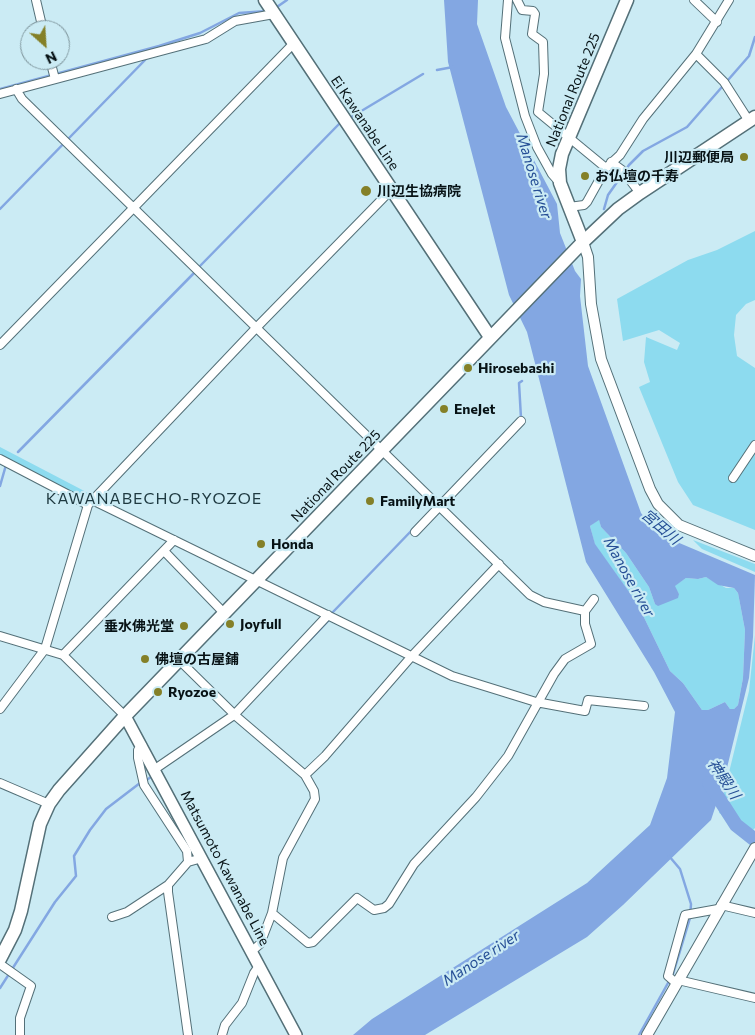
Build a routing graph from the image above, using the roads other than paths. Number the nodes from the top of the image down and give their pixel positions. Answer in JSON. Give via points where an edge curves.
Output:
{"nodes":[{"id":1,"x":36,"y":0,"type":"edge"},
{"id":2,"x":508,"y":0,"type":"edge"},
{"id":3,"x":517,"y":0,"type":"edge"},
{"id":4,"x":627,"y":0,"type":"edge"},
{"id":5,"x":694,"y":0,"type":"edge"},
{"id":6,"x":729,"y":0,"type":"edge"},
{"id":7,"x":270,"y":8,"type":"edge"},
{"id":8,"x":41,"y":20,"type":"edge"},
{"id":9,"x":717,"y":22,"type":"junction"},
{"id":10,"x":294,"y":43,"type":"junction"},
{"id":11,"x":696,"y":54,"type":"junction"},
{"id":12,"x":52,"y":70,"type":"edge"},
{"id":13,"x":54,"y":76,"type":"junction"},
{"id":14,"x":16,"y":89,"type":"junction"},
{"id":15,"x":0,"y":94,"type":"edge"},
{"id":16,"x":752,"y":119,"type":"edge"},
{"id":17,"x":569,"y":138,"type":"junction"},
{"id":18,"x":608,"y":165,"type":"junction"},
{"id":19,"x":560,"y":183,"type":"junction"},
{"id":20,"x":391,"y":190,"type":"junction"},
{"id":21,"x":640,"y":193,"type":"junction"},
{"id":22,"x":134,"y":207,"type":"junction"},
{"id":23,"x":569,"y":207,"type":"junction"},
{"id":24,"x":583,"y":242,"type":"junction"},
{"id":25,"x":257,"y":327,"type":"junction"},
{"id":26,"x":490,"y":337,"type":"junction"},
{"id":27,"x":0,"y":345,"type":"edge"},
{"id":28,"x":521,"y":421,"type":"dead end"},
{"id":29,"x":755,"y":445,"type":"edge"},
{"id":30,"x":381,"y":451,"type":"junction"},
{"id":31,"x":0,"y":459,"type":"edge"},
{"id":32,"x":733,"y":478,"type":"dead end"},
{"id":33,"x":90,"y":502,"type":"junction"},
{"id":34,"x":438,"y":504,"type":"junction"},
{"id":35,"x":414,"y":532,"type":"dead end"},
{"id":36,"x":174,"y":540,"type":"junction"},
{"id":37,"x":165,"y":552,"type":"junction"},
{"id":38,"x":755,"y":556,"type":"edge"},
{"id":39,"x":499,"y":564,"type":"junction"},
{"id":40,"x":257,"y":580,"type":"junction"},
{"id":41,"x":594,"y":599,"type":"dead end"},
{"id":42,"x":585,"y":611,"type":"junction"},
{"id":43,"x":224,"y":614,"type":"junction"},
{"id":44,"x":328,"y":615,"type":"junction"},
{"id":45,"x":0,"y":636,"type":"edge"},
{"id":46,"x":45,"y":649,"type":"junction"},
{"id":47,"x":63,"y":654,"type":"junction"},
{"id":48,"x":411,"y":657,"type":"junction"},
{"id":49,"x":179,"y":660,"type":"junction"},
{"id":50,"x":536,"y":702,"type":"junction"},
{"id":51,"x":644,"y":706,"type":"dead end"},
{"id":52,"x":0,"y":709,"type":"edge"},
{"id":53,"x":126,"y":716,"type":"junction"},
{"id":54,"x":235,"y":716,"type":"junction"},
{"id":55,"x":142,"y":745,"type":"junction"},
{"id":56,"x":155,"y":769,"type":"junction"},
{"id":57,"x":305,"y":775,"type":"junction"},
{"id":58,"x":0,"y":783,"type":"edge"},
{"id":59,"x":49,"y":804,"type":"junction"},
{"id":60,"x":752,"y":851,"type":"edge"},
{"id":61,"x":202,"y":858,"type":"junction"},
{"id":62,"x":188,"y":862,"type":"junction"},
{"id":63,"x":168,"y":885,"type":"junction"},
{"id":64,"x":720,"y":907,"type":"junction"},
{"id":65,"x":272,"y":913,"type":"junction"},
{"id":66,"x":755,"y":913,"type":"edge"},
{"id":67,"x":112,"y":917,"type":"dead end"},
{"id":68,"x":252,"y":951,"type":"junction"},
{"id":69,"x":0,"y":959,"type":"edge"},
{"id":70,"x":0,"y":964,"type":"edge"},
{"id":71,"x":259,"y":966,"type":"junction"},
{"id":72,"x":674,"y":980,"type":"junction"},
{"id":73,"x":755,"y":998,"type":"edge"},
{"id":74,"x":20,"y":1035,"type":"edge"},
{"id":75,"x":188,"y":1035,"type":"edge"},
{"id":76,"x":222,"y":1035,"type":"edge"},
{"id":77,"x":296,"y":1035,"type":"edge"},
{"id":78,"x":647,"y":1035,"type":"edge"}],
"edges":[{"from":1,"to":8,"type":"street"},
{"from":2,"to":19,"type":"street","via":[[505,38],[525,116],[537,147]]},
{"from":3,"to":17,"type":"street","via":[[522,10],[535,14],[532,34],[543,42],[544,74],[538,112]]},
{"from":4,"to":17,"type":"main road","name":"National Route 225"},
{"from":5,"to":9,"type":"street"},
{"from":6,"to":9,"type":"street"},
{"from":7,"to":10,"type":"main road","name":"Ei Kawanabe Line"},
{"from":7,"to":13,"type":"street","via":[[235,20],[206,39]]},
{"from":9,"to":11,"type":"street"},
{"from":10,"to":20,"type":"main road","name":"Ei Kawanabe Line"},
{"from":10,"to":22,"type":"street"},
{"from":11,"to":16,"type":"street"},
{"from":11,"to":18,"type":"street","via":[[643,119],[620,154]]},
{"from":12,"to":13,"type":"street"},
{"from":13,"to":14,"type":"street"},
{"from":14,"to":15,"type":"street"},
{"from":14,"to":22,"type":"street","via":[[22,99]]},
{"from":16,"to":21,"type":"main road"},
{"from":17,"to":18,"type":"street"},
{"from":17,"to":19,"type":"main road","name":"National Route 225","via":[[559,169]]},
{"from":18,"to":21,"type":"street","via":[[624,172]]},
{"from":18,"to":23,"type":"street","via":[[584,205]]},
{"from":19,"to":23,"type":"main road","name":"National Route 225"},
{"from":20,"to":25,"type":"street"},
{"from":20,"to":26,"type":"main road","name":"Ei Kawanabe Line"},
{"from":21,"to":24,"type":"main road"},
{"from":22,"to":25,"type":"street"},
{"from":22,"to":27,"type":"street"},
{"from":23,"to":24,"type":"main road","name":"National Route 225"},
{"from":24,"to":26,"type":"main road","name":"National Route 225"},
{"from":24,"to":38,"type":"street","via":[[588,256],[591,304],[601,360],[658,504],[679,525]]},
{"from":25,"to":30,"type":"street"},
{"from":25,"to":33,"type":"street"},
{"from":26,"to":30,"type":"main road","name":"National Route 225"},
{"from":28,"to":34,"type":"street"},
{"from":29,"to":32,"type":"street"},
{"from":30,"to":34,"type":"street"},
{"from":30,"to":40,"type":"main road","name":"National Route 225"},
{"from":31,"to":33,"type":"street"},
{"from":33,"to":36,"type":"street"},
{"from":33,"to":46,"type":"street"},
{"from":34,"to":35,"type":"street"},
{"from":34,"to":39,"type":"street"},
{"from":36,"to":37,"type":"street"},
{"from":36,"to":40,"type":"street"},
{"from":37,"to":43,"type":"street"},
{"from":37,"to":47,"type":"street"},
{"from":39,"to":42,"type":"street","via":[[530,596]]},
{"from":39,"to":48,"type":"street"},
{"from":40,"to":43,"type":"main road","name":"National Route 225"},
{"from":40,"to":44,"type":"street"},
{"from":41,"to":42,"type":"street"},
{"from":42,"to":50,"type":"street","via":[[591,644],[565,659]]},
{"from":43,"to":49,"type":"main road","name":"National Route 225"},
{"from":44,"to":48,"type":"street"},
{"from":44,"to":54,"type":"street"},
{"from":45,"to":46,"type":"street"},
{"from":46,"to":47,"type":"street"},
{"from":46,"to":52,"type":"street"},
{"from":47,"to":53,"type":"street"},
{"from":48,"to":50,"type":"street","via":[[452,676]]},
{"from":48,"to":57,"type":"street"},
{"from":49,"to":53,"type":"main road","name":"National Route 225"},
{"from":49,"to":54,"type":"street"},
{"from":50,"to":51,"type":"street","via":[[585,711],[588,700]]},
{"from":50,"to":65,"type":"street","via":[[497,771],[414,864],[384,908],[374,910],[357,898],[313,942],[308,942]]},
{"from":53,"to":55,"type":"main road","name":"Matsumoto Kawanabe Line"},
{"from":53,"to":59,"type":"main road","name":"National Route 225"},
{"from":54,"to":56,"type":"street"},
{"from":54,"to":57,"type":"street"},
{"from":55,"to":56,"type":"main road","name":"Matsumoto Kawanabe Line"},
{"from":55,"to":62,"type":"street","via":[[138,758],[144,785],[187,851]]},
{"from":56,"to":61,"type":"main road","name":"Matsumoto Kawanabe Line"},
{"from":57,"to":65,"type":"street","via":[[315,799],[283,858]]},
{"from":58,"to":59,"type":"street"},
{"from":59,"to":69,"type":"main road","name":"National Route 225","via":[[40,824],[15,930]]},
{"from":60,"to":64,"type":"street"},
{"from":61,"to":62,"type":"street"},
{"from":61,"to":68,"type":"main road","name":"Matsumoto Kawanabe Line"},
{"from":62,"to":63,"type":"street"},
{"from":63,"to":67,"type":"street","via":[[127,912]]},
{"from":63,"to":75,"type":"street"},
{"from":64,"to":66,"type":"street"},
{"from":64,"to":72,"type":"street"},
{"from":64,"to":72,"type":"street","via":[[685,915]]},
{"from":65,"to":68,"type":"street","via":[[260,944]]},
{"from":68,"to":71,"type":"main road","name":"Matsumoto Kawanabe Line"},
{"from":70,"to":74,"type":"street","via":[[31,986],[20,1018]]},
{"from":71,"to":76,"type":"street","via":[[242,1003],[225,1025]]},
{"from":71,"to":77,"type":"main road","name":"Matsumoto Kawanabe Line"},
{"from":72,"to":73,"type":"street"},
{"from":72,"to":78,"type":"street"}]}
